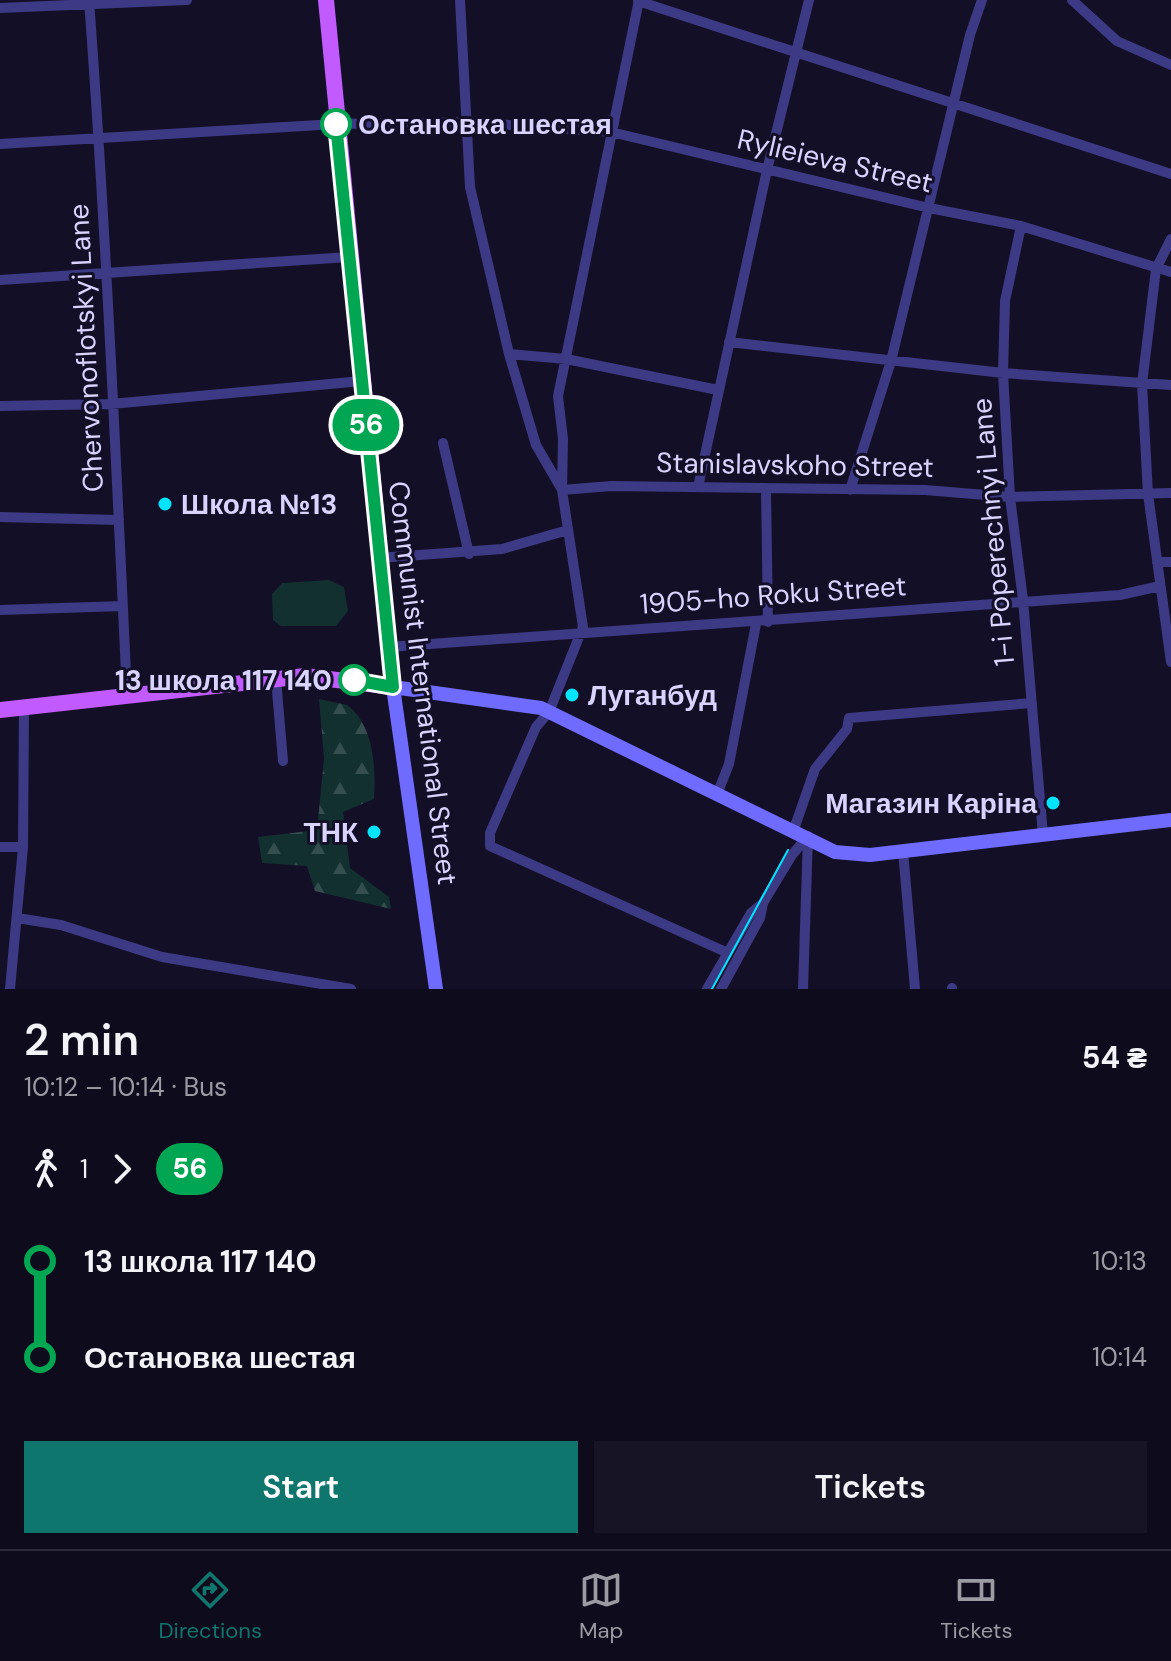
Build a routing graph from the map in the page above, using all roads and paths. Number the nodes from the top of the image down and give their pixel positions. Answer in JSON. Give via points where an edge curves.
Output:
{"nodes":[{"id":1,"x":187,"y":0,"type":"edge"},
{"id":2,"x":326,"y":0,"type":"edge"},
{"id":3,"x":460,"y":0,"type":"edge"},
{"id":4,"x":638,"y":0,"type":"edge"},
{"id":5,"x":809,"y":0,"type":"edge"},
{"id":6,"x":982,"y":0,"type":"edge"},
{"id":7,"x":1072,"y":0,"type":"edge"},
{"id":8,"x":90,"y":2,"type":"edge"},
{"id":9,"x":0,"y":8,"type":"edge"},
{"id":10,"x":795,"y":49,"type":"junction"},
{"id":11,"x":1171,"y":65,"type":"edge"},
{"id":12,"x":953,"y":102,"type":"junction"},
{"id":13,"x":464,"y":122,"type":"junction"},
{"id":14,"x":336,"y":124,"type":"junction"},
{"id":15,"x":611,"y":132,"type":"junction"},
{"id":16,"x":101,"y":138,"type":"junction"},
{"id":17,"x":0,"y":144,"type":"edge"},
{"id":18,"x":767,"y":170,"type":"junction"},
{"id":19,"x":1171,"y":174,"type":"edge"},
{"id":20,"x":929,"y":208,"type":"junction"},
{"id":21,"x":1021,"y":226,"type":"junction"},
{"id":22,"x":1171,"y":239,"type":"edge"},
{"id":23,"x":349,"y":257,"type":"junction"},
{"id":24,"x":1156,"y":269,"type":"junction"},
{"id":25,"x":1171,"y":272,"type":"edge"},
{"id":26,"x":104,"y":274,"type":"junction"},
{"id":27,"x":0,"y":280,"type":"edge"},
{"id":28,"x":729,"y":342,"type":"junction"},
{"id":29,"x":509,"y":354,"type":"junction"},
{"id":30,"x":566,"y":359,"type":"junction"},
{"id":31,"x":891,"y":361,"type":"junction"},
{"id":32,"x":1003,"y":373,"type":"junction"},
{"id":33,"x":362,"y":381,"type":"junction"},
{"id":34,"x":1142,"y":384,"type":"junction"},
{"id":35,"x":1171,"y":385,"type":"edge"},
{"id":36,"x":718,"y":390,"type":"junction"},
{"id":37,"x":111,"y":404,"type":"junction"},
{"id":38,"x":0,"y":406,"type":"edge"},
{"id":39,"x":443,"y":443,"type":"dead end"},
{"id":40,"x":698,"y":487,"type":"junction"},
{"id":41,"x":562,"y":490,"type":"junction"},
{"id":42,"x":766,"y":490,"type":"junction"},
{"id":43,"x":850,"y":490,"type":"junction"},
{"id":44,"x":1171,"y":493,"type":"edge"},
{"id":45,"x":1148,"y":494,"type":"junction"},
{"id":46,"x":1010,"y":497,"type":"junction"},
{"id":47,"x":0,"y":517,"type":"edge"},
{"id":48,"x":119,"y":520,"type":"junction"},
{"id":49,"x":568,"y":530,"type":"junction"},
{"id":50,"x":469,"y":554,"type":"junction"},
{"id":51,"x":378,"y":558,"type":"junction"},
{"id":52,"x":1157,"y":562,"type":"junction"},
{"id":53,"x":1171,"y":562,"type":"edge"},
{"id":54,"x":1160,"y":586,"type":"junction"},
{"id":55,"x":1023,"y":600,"type":"junction"},
{"id":56,"x":123,"y":606,"type":"junction"},
{"id":57,"x":0,"y":610,"type":"edge"},
{"id":58,"x":762,"y":623,"type":"junction"},
{"id":59,"x":580,"y":633,"type":"junction"},
{"id":60,"x":388,"y":647,"type":"junction"},
{"id":61,"x":1171,"y":662,"type":"edge"},
{"id":62,"x":276,"y":679,"type":"junction"},
{"id":63,"x":393,"y":687,"type":"junction"},
{"id":64,"x":127,"y":694,"type":"junction"},
{"id":65,"x":1032,"y":703,"type":"junction"},
{"id":66,"x":24,"y":707,"type":"junction"},
{"id":67,"x":0,"y":710,"type":"edge"},
{"id":68,"x":549,"y":712,"type":"junction"},
{"id":69,"x":283,"y":761,"type":"dead end"},
{"id":70,"x":718,"y":792,"type":"junction"},
{"id":71,"x":1171,"y":820,"type":"edge"},
{"id":72,"x":794,"y":829,"type":"junction"},
{"id":73,"x":1043,"y":835,"type":"junction"},
{"id":74,"x":808,"y":836,"type":"junction"},
{"id":75,"x":0,"y":847,"type":"edge"},
{"id":76,"x":23,"y":847,"type":"junction"},
{"id":77,"x":903,"y":851,"type":"junction"},
{"id":78,"x":763,"y":903,"type":"junction"},
{"id":79,"x":17,"y":918,"type":"junction"},
{"id":80,"x":728,"y":953,"type":"junction"},
{"id":81,"x":10,"y":989,"type":"edge"},
{"id":82,"x":351,"y":989,"type":"edge"},
{"id":83,"x":436,"y":989,"type":"edge"},
{"id":84,"x":707,"y":989,"type":"edge"},
{"id":85,"x":721,"y":989,"type":"edge"},
{"id":86,"x":803,"y":989,"type":"edge"},
{"id":87,"x":915,"y":989,"type":"edge"}],
"edges":[{"from":1,"to":8,"type":"street"},
{"from":2,"to":14,"type":"main road","name":"Communist International Street"},
{"from":3,"to":13,"type":"street"},
{"from":4,"to":10,"type":"street"},
{"from":4,"to":15,"type":"street"},
{"from":5,"to":10,"type":"street"},
{"from":6,"to":12,"type":"street"},
{"from":7,"to":11,"type":"street","via":[[1117,41]]},
{"from":8,"to":9,"type":"street"},
{"from":8,"to":16,"type":"street","name":"Chervonoflotskyi Lane"},
{"from":10,"to":12,"type":"street"},
{"from":10,"to":18,"type":"street"},
{"from":12,"to":19,"type":"street"},
{"from":12,"to":20,"type":"street"},
{"from":13,"to":14,"type":"street","name":"Rylieieva Street"},
{"from":13,"to":15,"type":"street","name":"Rylieieva Street"},
{"from":13,"to":29,"type":"street","via":[[470,187]]},
{"from":14,"to":16,"type":"street"},
{"from":14,"to":23,"type":"main road","name":"Communist International Street"},
{"from":15,"to":18,"type":"street","name":"Rylieieva Street"},
{"from":15,"to":30,"type":"street"},
{"from":16,"to":17,"type":"street"},
{"from":16,"to":26,"type":"street","name":"Chervonoflotskyi Lane"},
{"from":18,"to":20,"type":"street","name":"Rylieieva Street"},
{"from":18,"to":28,"type":"street"},
{"from":20,"to":21,"type":"street","name":"Rylieieva Street"},
{"from":20,"to":31,"type":"street"},
{"from":21,"to":24,"type":"street","name":"Rylieieva Street"},
{"from":21,"to":32,"type":"street","name":"1-i Poperechnyi Lane","via":[[1005,301]]},
{"from":22,"to":24,"type":"street"},
{"from":23,"to":26,"type":"street"},
{"from":23,"to":33,"type":"main road","name":"Communist International Street"},
{"from":24,"to":25,"type":"street","name":"Rylieieva Street"},
{"from":24,"to":34,"type":"street"},
{"from":26,"to":27,"type":"street"},
{"from":26,"to":37,"type":"street","name":"Chervonoflotskyi Lane"},
{"from":28,"to":31,"type":"street"},
{"from":28,"to":36,"type":"street"},
{"from":29,"to":30,"type":"street"},
{"from":29,"to":41,"type":"street","via":[[536,445]]},
{"from":30,"to":36,"type":"street"},
{"from":30,"to":41,"type":"street","via":[[558,396]]},
{"from":31,"to":32,"type":"street"},
{"from":31,"to":43,"type":"street"},
{"from":32,"to":34,"type":"street"},
{"from":32,"to":46,"type":"street","name":"1-i Poperechnyi Lane"},
{"from":33,"to":37,"type":"street"},
{"from":33,"to":51,"type":"main road","name":"Communist International Street"},
{"from":34,"to":35,"type":"street"},
{"from":34,"to":45,"type":"street"},
{"from":36,"to":40,"type":"street"},
{"from":37,"to":38,"type":"street"},
{"from":37,"to":48,"type":"street","name":"Chervonoflotskyi Lane"},
{"from":39,"to":50,"type":"street"},
{"from":40,"to":41,"type":"street","name":"Stanislavskoho Street"},
{"from":40,"to":42,"type":"street","name":"Stanislavskoho Street"},
{"from":41,"to":49,"type":"street"},
{"from":42,"to":43,"type":"street","name":"Stanislavskoho Street"},
{"from":42,"to":58,"type":"street"},
{"from":43,"to":46,"type":"street","name":"Stanislavskoho Street"},
{"from":44,"to":45,"type":"street","name":"Stanislavskoho Street"},
{"from":45,"to":46,"type":"street","name":"Stanislavskoho Street"},
{"from":45,"to":52,"type":"street"},
{"from":46,"to":55,"type":"street","name":"1-i Poperechnyi Lane"},
{"from":47,"to":48,"type":"street"},
{"from":48,"to":56,"type":"street","name":"Chervonoflotskyi Lane"},
{"from":49,"to":50,"type":"street"},
{"from":49,"to":59,"type":"street"},
{"from":50,"to":51,"type":"street"},
{"from":51,"to":60,"type":"main road","name":"Communist International Street"},
{"from":52,"to":53,"type":"street"},
{"from":52,"to":54,"type":"street"},
{"from":54,"to":55,"type":"street","name":"1905-ho Roku Street","via":[[1120,595]]},
{"from":54,"to":61,"type":"street"},
{"from":55,"to":58,"type":"street","name":"1905-ho Roku Street"},
{"from":55,"to":65,"type":"street","name":"1-i Poperechnyi Lane"},
{"from":56,"to":57,"type":"street"},
{"from":56,"to":64,"type":"street","name":"Chervonoflotskyi Lane"},
{"from":58,"to":59,"type":"street","name":"1905-ho Roku Street"},
{"from":58,"to":70,"type":"street"},
{"from":59,"to":60,"type":"street","name":"1905-ho Roku Street"},
{"from":59,"to":68,"type":"street"},
{"from":60,"to":63,"type":"main road","name":"Communist International Street"},
{"from":62,"to":63,"type":"main road","via":[[344,679]]},
{"from":62,"to":64,"type":"main road"},
{"from":62,"to":69,"type":"street"},
{"from":63,"to":68,"type":"street"},
{"from":63,"to":83,"type":"street","name":"Communist International Street"},
{"from":64,"to":66,"type":"main road"},
{"from":65,"to":72,"type":"street","via":[[849,718],[847,729],[815,769]]},
{"from":65,"to":73,"type":"street","name":"1-i Poperechnyi Lane"},
{"from":66,"to":67,"type":"main road"},
{"from":66,"to":76,"type":"street"},
{"from":68,"to":70,"type":"street"},
{"from":68,"to":80,"type":"street","via":[[536,727],[490,833],[490,846]]},
{"from":70,"to":72,"type":"street"},
{"from":71,"to":73,"type":"street"},
{"from":72,"to":74,"type":"street"},
{"from":73,"to":77,"type":"street"},
{"from":74,"to":77,"type":"street","via":[[835,852]]},
{"from":74,"to":78,"type":"street"},
{"from":74,"to":86,"type":"street"},
{"from":75,"to":76,"type":"street"},
{"from":76,"to":79,"type":"street"},
{"from":77,"to":87,"type":"street"},
{"from":78,"to":80,"type":"street","via":[[751,913]]},
{"from":78,"to":85,"type":"street"},
{"from":79,"to":81,"type":"street"},
{"from":79,"to":82,"type":"street","via":[[61,925],[162,957]]},
{"from":80,"to":84,"type":"street"}]}
